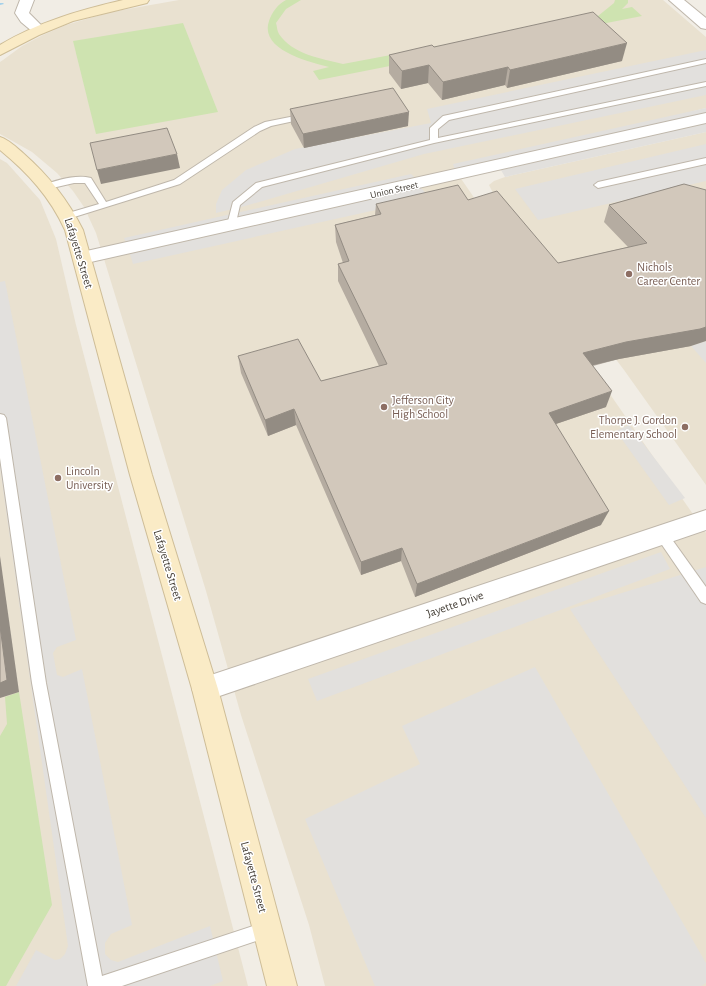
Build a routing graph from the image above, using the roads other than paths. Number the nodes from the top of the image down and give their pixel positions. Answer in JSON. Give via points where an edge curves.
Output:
{"nodes":[{"id":1,"x":27,"y":0,"type":"edge"},
{"id":2,"x":142,"y":0,"type":"edge"},
{"id":3,"x":677,"y":0,"type":"edge"},
{"id":4,"x":706,"y":25,"type":"edge"},
{"id":5,"x":38,"y":30,"type":"junction"},
{"id":6,"x":2,"y":50,"type":"edge"},
{"id":7,"x":706,"y":61,"type":"edge"},
{"id":8,"x":706,"y":84,"type":"edge"},
{"id":9,"x":313,"y":114,"type":"edge"},
{"id":10,"x":706,"y":118,"type":"edge"},
{"id":11,"x":434,"y":141,"type":"junction"},
{"id":12,"x":0,"y":142,"type":"edge"},
{"id":13,"x":0,"y":151,"type":"edge"},
{"id":14,"x":22,"y":160,"type":"junction"},
{"id":15,"x":706,"y":161,"type":"edge"},
{"id":16,"x":598,"y":185,"type":"dead end"},
{"id":17,"x":48,"y":186,"type":"junction"},
{"id":18,"x":104,"y":206,"type":"junction"},
{"id":19,"x":68,"y":216,"type":"junction"},
{"id":20,"x":232,"y":225,"type":"junction"},
{"id":21,"x":82,"y":258,"type":"junction"},
{"id":22,"x":0,"y":418,"type":"edge"},
{"id":23,"x":706,"y":520,"type":"edge"},
{"id":24,"x":662,"y":534,"type":"junction"},
{"id":25,"x":706,"y":598,"type":"edge"},
{"id":26,"x":204,"y":689,"type":"junction"},
{"id":27,"x":268,"y":929,"type":"junction"},
{"id":28,"x":96,"y":986,"type":"edge"},
{"id":29,"x":282,"y":986,"type":"edge"}],
"edges":[{"from":1,"to":5,"type":"street","via":[[22,13]]},
{"from":2,"to":5,"type":"main road","via":[[84,12]]},
{"from":3,"to":4,"type":"street"},
{"from":5,"to":6,"type":"main road"},
{"from":7,"to":11,"type":"lane","via":[[446,118],[434,128]]},
{"from":8,"to":11,"type":"lane"},
{"from":9,"to":18,"type":"lane","via":[[263,126],[177,182]]},
{"from":10,"to":20,"type":"street","name":"Union Street"},
{"from":11,"to":20,"type":"lane","via":[[259,185],[236,204]]},
{"from":12,"to":14,"type":"main road","name":"Lafayette Street"},
{"from":13,"to":14,"type":"main road","name":"Lafayette Street"},
{"from":14,"to":17,"type":"main road","name":"Lafayette Street"},
{"from":15,"to":16,"type":"lane"},
{"from":17,"to":18,"type":"lane","via":[[74,180],[88,180]]},
{"from":17,"to":19,"type":"main road","name":"Lafayette Street"},
{"from":18,"to":19,"type":"lane"},
{"from":19,"to":21,"type":"main road","name":"Lafayette Street"},
{"from":20,"to":21,"type":"street","name":"Union Street"},
{"from":21,"to":26,"type":"main road","name":"Lafayette Street","via":[[141,475]]},
{"from":22,"to":28,"type":"lane","via":[[39,682]]},
{"from":23,"to":24,"type":"street","name":"Jayette Drive"},
{"from":24,"to":25,"type":"lane"},
{"from":24,"to":26,"type":"street","name":"Jayette Drive"},
{"from":26,"to":27,"type":"main road","name":"Lafayette Street"},
{"from":27,"to":28,"type":"lane"},
{"from":27,"to":29,"type":"main road","name":"Lafayette Street"}]}
